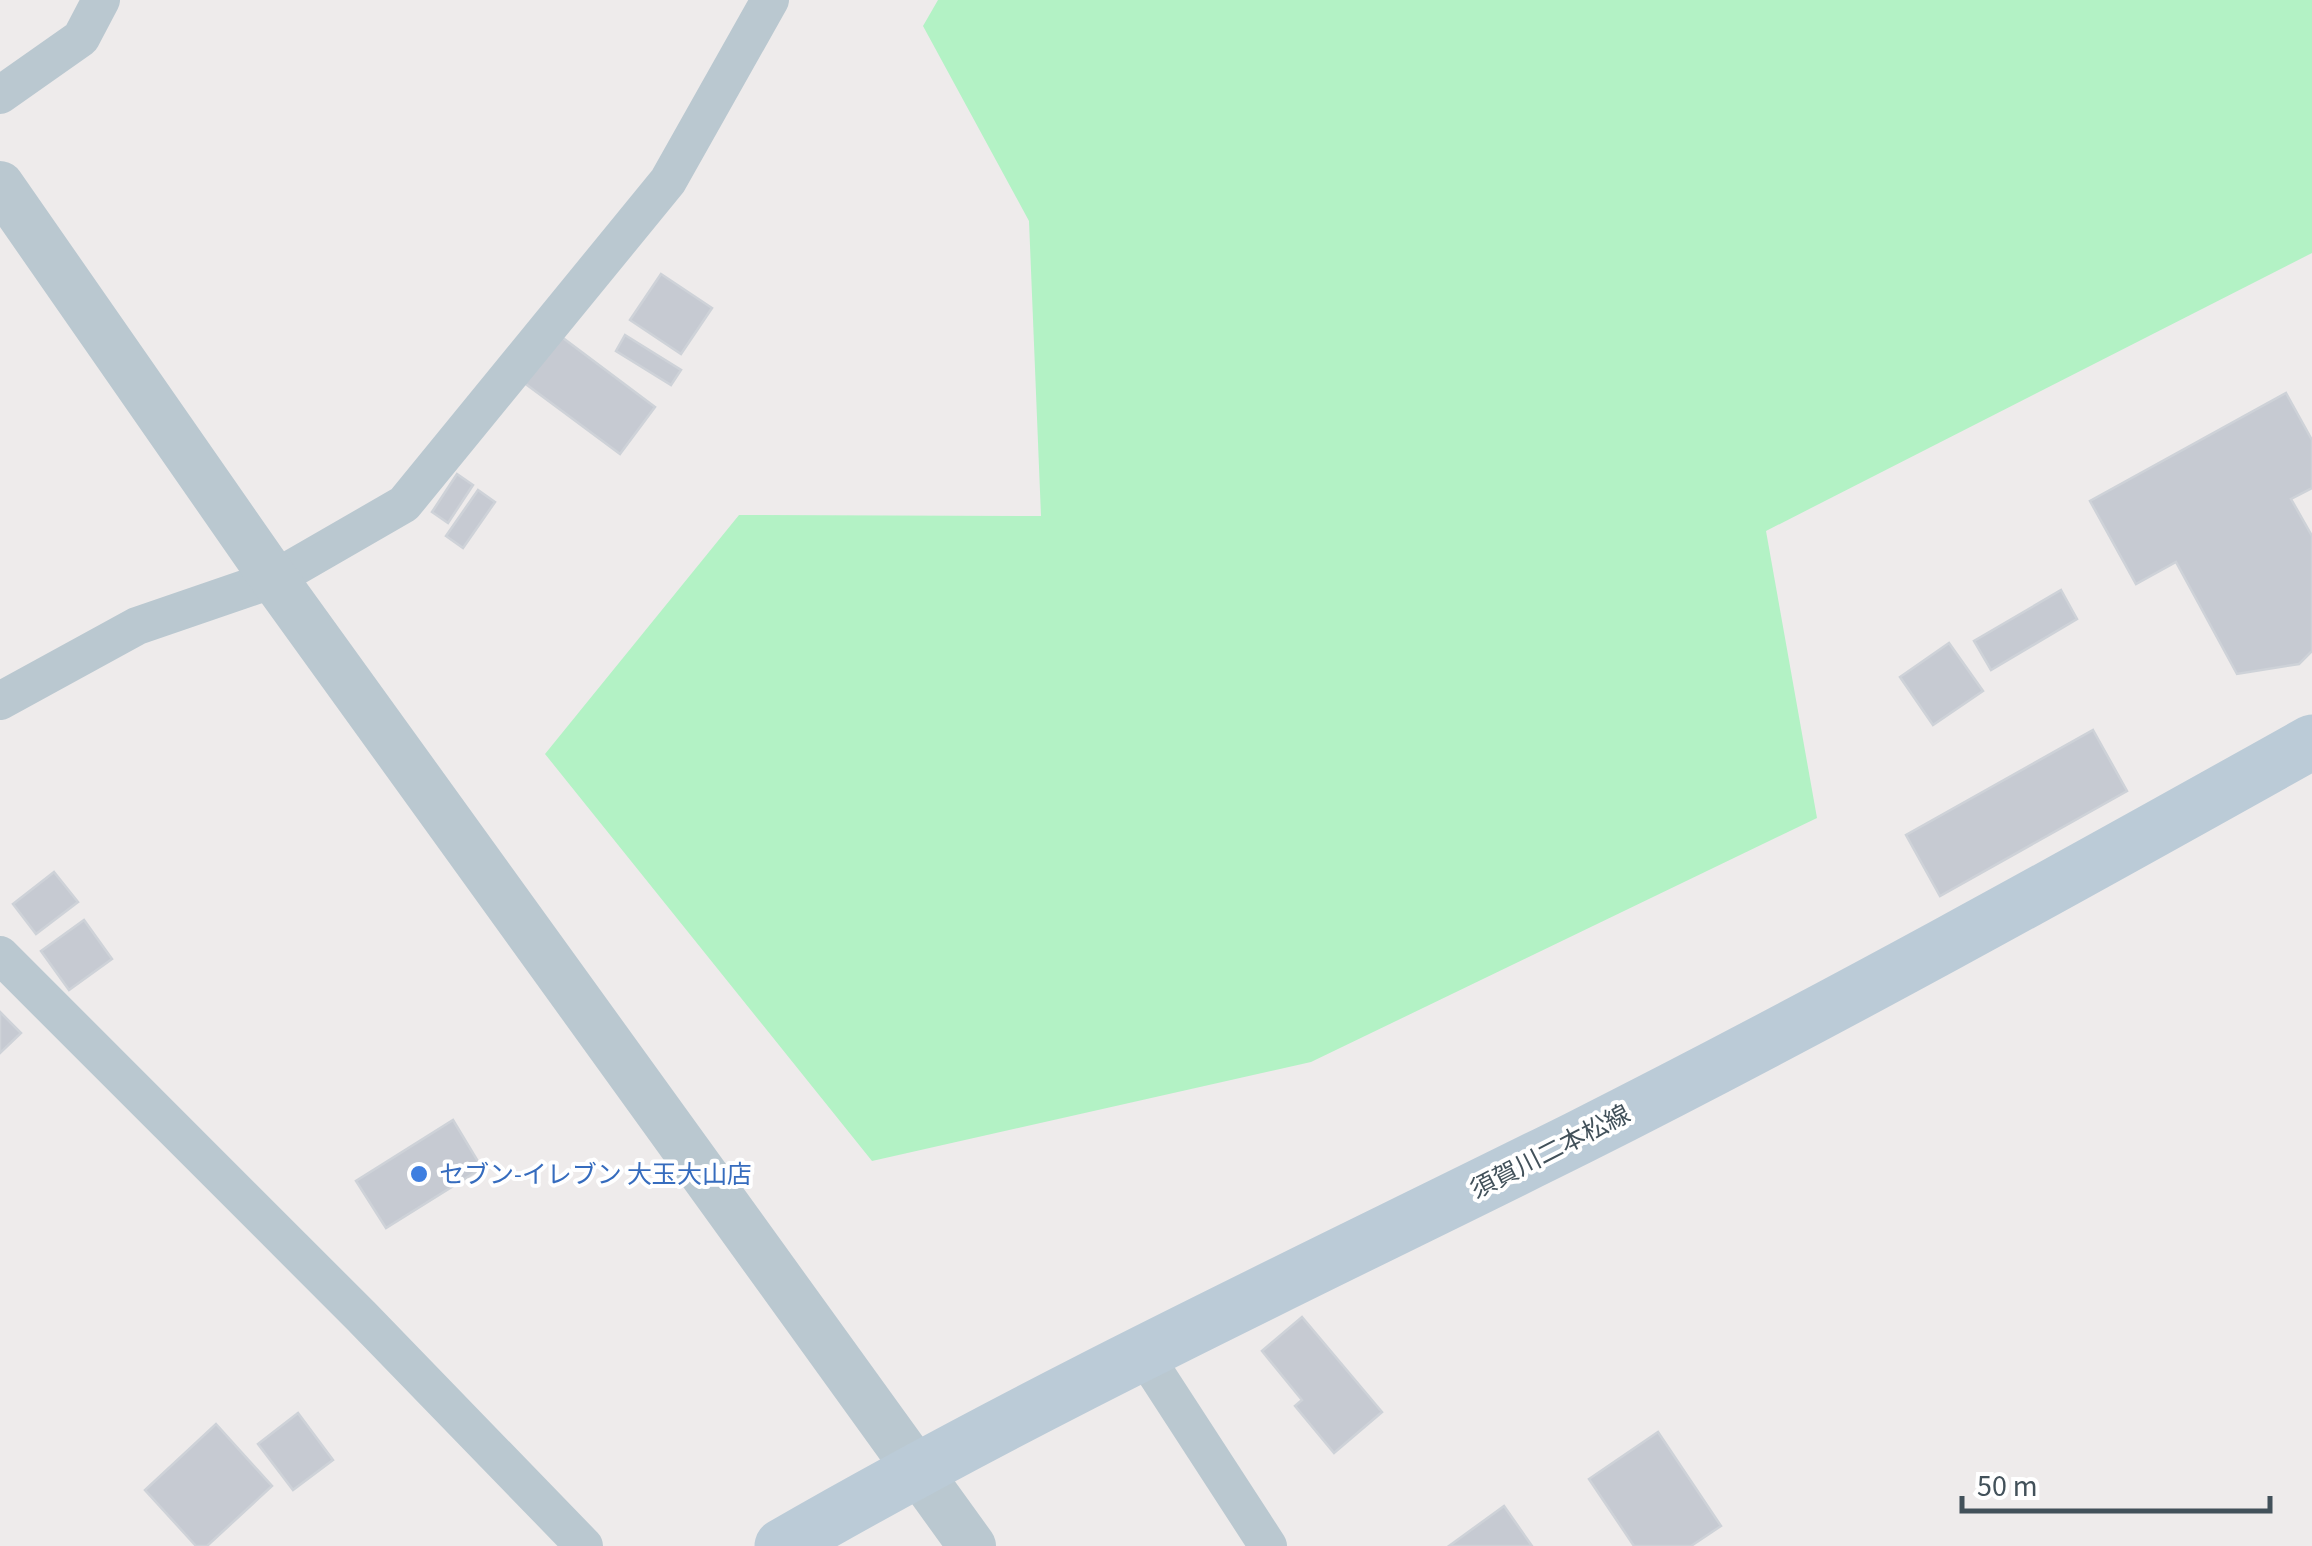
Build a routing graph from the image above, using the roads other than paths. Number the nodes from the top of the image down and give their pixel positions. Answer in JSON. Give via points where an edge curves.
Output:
{"nodes":[{"id":1,"x":101,"y":0,"type":"edge"},
{"id":2,"x":770,"y":0,"type":"edge"},
{"id":3,"x":0,"y":95,"type":"edge"},
{"id":4,"x":0,"y":185,"type":"edge"},
{"id":5,"x":274,"y":579,"type":"junction"},
{"id":6,"x":0,"y":701,"type":"edge"},
{"id":7,"x":2312,"y":742,"type":"edge"},
{"id":8,"x":0,"y":955,"type":"edge"},
{"id":9,"x":1144,"y":1354,"type":"junction"},
{"id":10,"x":918,"y":1468,"type":"junction"},
{"id":11,"x":584,"y":1546,"type":"edge"},
{"id":12,"x":782,"y":1546,"type":"edge"},
{"id":13,"x":972,"y":1546,"type":"edge"},
{"id":14,"x":1268,"y":1546,"type":"edge"}],
"edges":[{"from":1,"to":3,"type":"street","via":[[81,38]]},
{"from":2,"to":5,"type":"street","via":[[668,181],[404,504]]},
{"from":4,"to":5,"type":"street"},
{"from":5,"to":6,"type":"street","via":[[137,626]]},
{"from":5,"to":10,"type":"street"},
{"from":7,"to":9,"type":"main road","name":"須賀川二本松線","via":[[1821,1010]]},
{"from":8,"to":11,"type":"street"},
{"from":9,"to":10,"type":"main road","name":"須賀川二本松線"},
{"from":9,"to":14,"type":"street"},
{"from":10,"to":12,"type":"main road","name":"須賀川二本松線"},
{"from":10,"to":13,"type":"street"}]}
